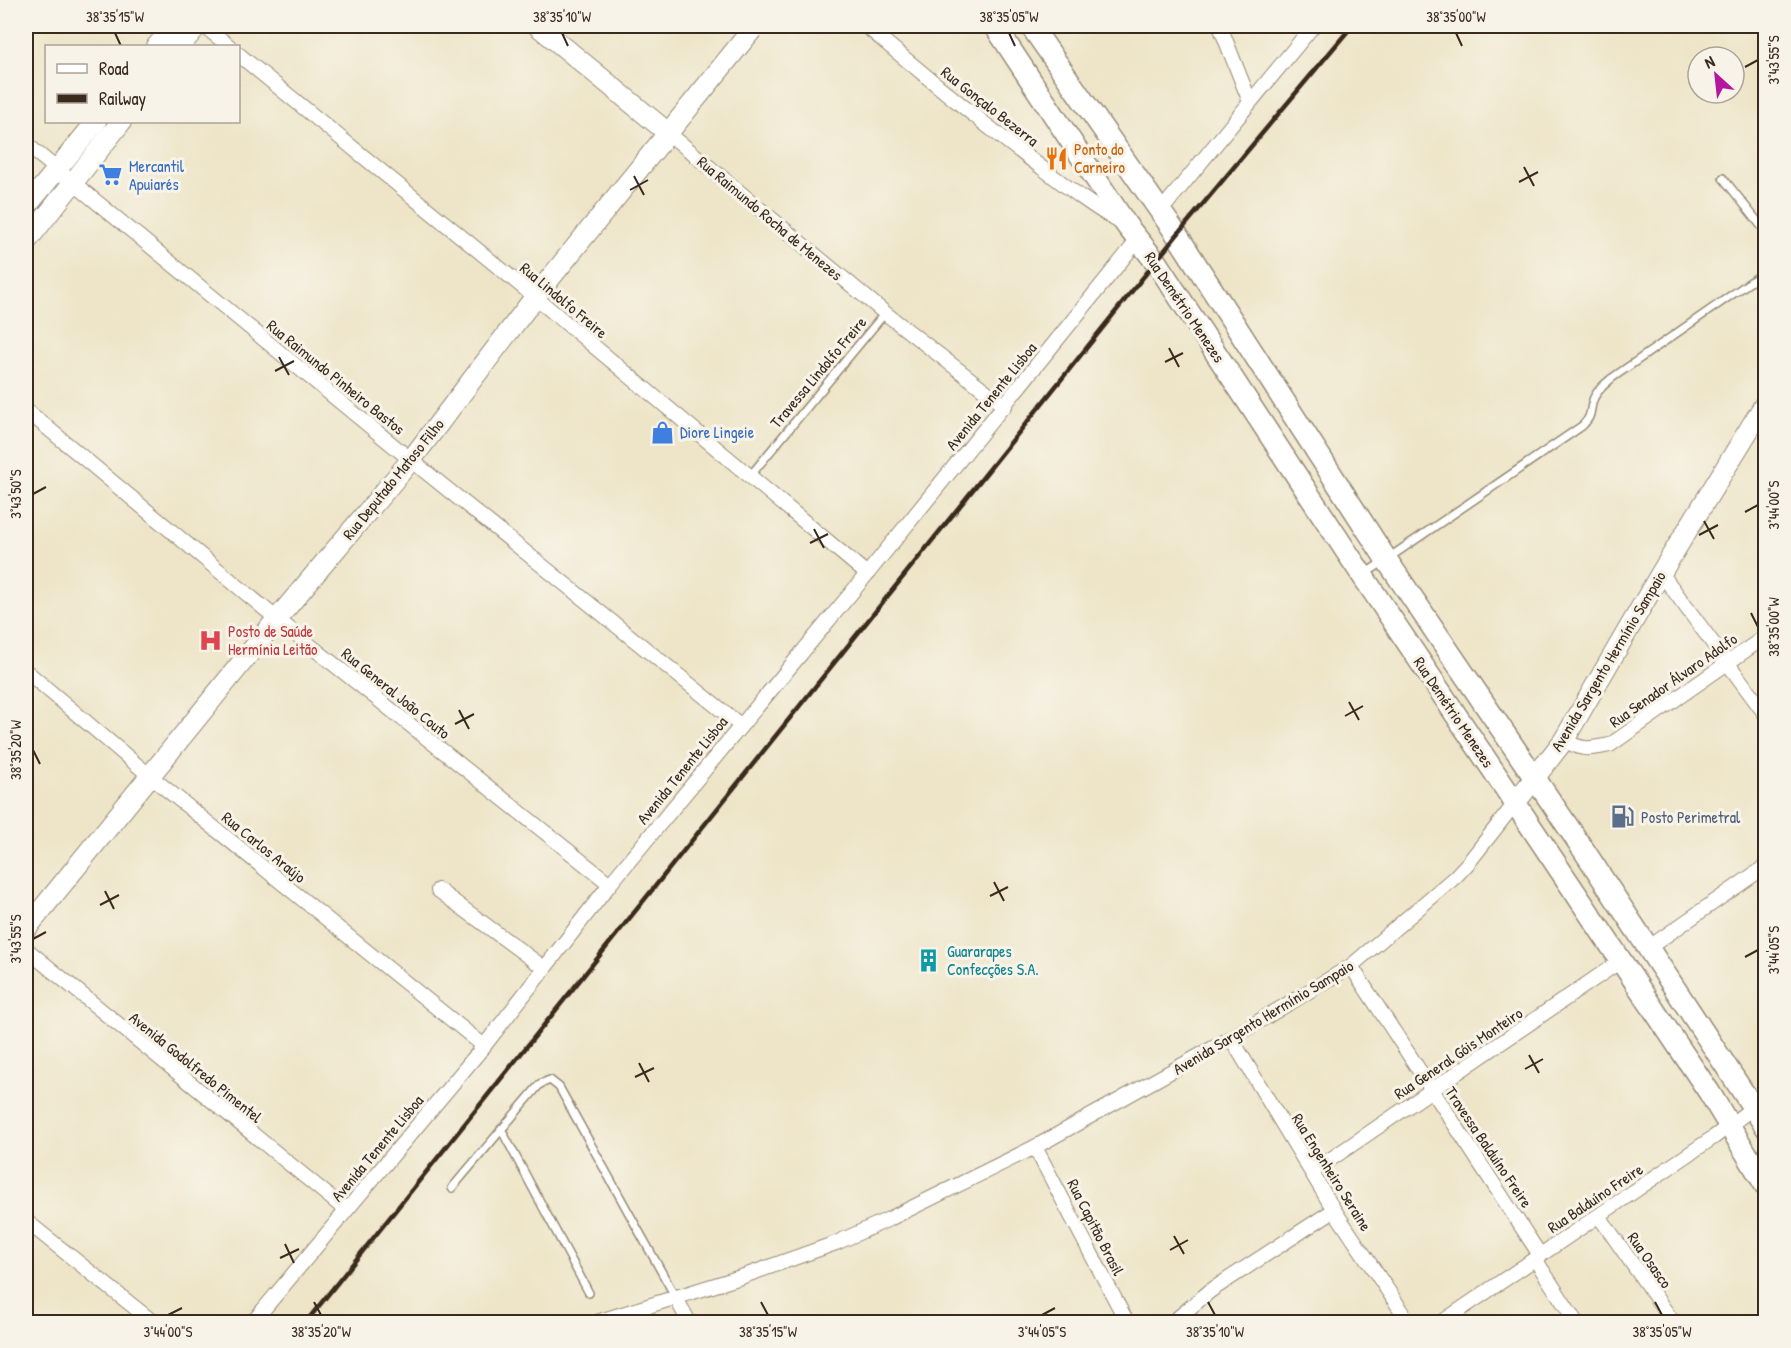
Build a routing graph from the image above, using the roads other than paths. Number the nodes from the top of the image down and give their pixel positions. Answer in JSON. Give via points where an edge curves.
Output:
{"nodes":[{"id":1,"x":174,"y":26,"type":"edge"},
{"id":2,"x":197,"y":26,"type":"edge"},
{"id":3,"x":204,"y":26,"type":"edge"},
{"id":4,"x":538,"y":26,"type":"edge"},
{"id":5,"x":755,"y":26,"type":"edge"},
{"id":6,"x":866,"y":26,"type":"edge"},
{"id":7,"x":996,"y":26,"type":"edge"},
{"id":8,"x":1031,"y":26,"type":"edge"},
{"id":9,"x":1220,"y":26,"type":"edge"},
{"id":10,"x":1313,"y":26,"type":"edge"},
{"id":11,"x":158,"y":45,"type":"edge"},
{"id":12,"x":181,"y":45,"type":"edge"},
{"id":13,"x":229,"y":45,"type":"edge"},
{"id":14,"x":240,"y":56,"type":"edge"},
{"id":15,"x":1250,"y":102,"type":"junction"},
{"id":16,"x":95,"y":123,"type":"edge"},
{"id":17,"x":120,"y":123,"type":"edge"},
{"id":18,"x":667,"y":132,"type":"junction"},
{"id":19,"x":26,"y":144,"type":"edge"},
{"id":20,"x":57,"y":169,"type":"junction"},
{"id":21,"x":1724,"y":178,"type":"dead end"},
{"id":22,"x":72,"y":183,"type":"junction"},
{"id":23,"x":26,"y":207,"type":"edge"},
{"id":24,"x":1160,"y":212,"type":"junction"},
{"id":25,"x":1765,"y":230,"type":"edge"},
{"id":26,"x":1133,"y":233,"type":"junction"},
{"id":27,"x":26,"y":242,"type":"edge"},
{"id":28,"x":1766,"y":271,"type":"edge"},
{"id":29,"x":535,"y":297,"type":"junction"},
{"id":30,"x":885,"y":313,"type":"junction"},
{"id":31,"x":1766,"y":402,"type":"edge"},
{"id":32,"x":1005,"y":406,"type":"junction"},
{"id":33,"x":26,"y":410,"type":"edge"},
{"id":34,"x":411,"y":460,"type":"junction"},
{"id":35,"x":750,"y":476,"type":"junction"},
{"id":36,"x":1386,"y":559,"type":"junction"},
{"id":37,"x":1661,"y":573,"type":"junction"},
{"id":38,"x":867,"y":574,"type":"junction"},
{"id":39,"x":1362,"y":575,"type":"junction"},
{"id":40,"x":277,"y":619,"type":"junction"},
{"id":41,"x":1766,"y":636,"type":"edge"},
{"id":42,"x":1727,"y":663,"type":"junction"},
{"id":43,"x":26,"y":671,"type":"edge"},
{"id":44,"x":1766,"y":715,"type":"edge"},
{"id":45,"x":740,"y":725,"type":"junction"},
{"id":46,"x":1564,"y":740,"type":"junction"},
{"id":47,"x":150,"y":776,"type":"junction"},
{"id":48,"x":1535,"y":778,"type":"junction"},
{"id":49,"x":1516,"y":802,"type":"junction"},
{"id":50,"x":1766,"y":866,"type":"edge"},
{"id":51,"x":610,"y":884,"type":"junction"},
{"id":52,"x":438,"y":891,"type":"dead end"},
{"id":53,"x":26,"y":930,"type":"edge"},
{"id":54,"x":1648,"y":948,"type":"junction"},
{"id":55,"x":26,"y":949,"type":"edge"},
{"id":56,"x":1622,"y":960,"type":"junction"},
{"id":57,"x":1351,"y":966,"type":"junction"},
{"id":58,"x":544,"y":968,"type":"junction"},
{"id":59,"x":1231,"y":1038,"type":"junction"},
{"id":60,"x":484,"y":1046,"type":"junction"},
{"id":61,"x":1431,"y":1090,"type":"junction"},
{"id":62,"x":1759,"y":1102,"type":"edge"},
{"id":63,"x":1730,"y":1126,"type":"junction"},
{"id":64,"x":1766,"y":1127,"type":"edge"},
{"id":65,"x":501,"y":1130,"type":"junction"},
{"id":66,"x":1035,"y":1147,"type":"junction"},
{"id":67,"x":1312,"y":1172,"type":"junction"},
{"id":68,"x":1766,"y":1186,"type":"edge"},
{"id":69,"x":452,"y":1188,"type":"dead end"},
{"id":70,"x":346,"y":1210,"type":"junction"},
{"id":71,"x":1334,"y":1210,"type":"junction"},
{"id":72,"x":1599,"y":1216,"type":"junction"},
{"id":73,"x":26,"y":1221,"type":"edge"},
{"id":74,"x":1537,"y":1257,"type":"junction"},
{"id":75,"x":589,"y":1293,"type":"dead end"},
{"id":76,"x":676,"y":1298,"type":"junction"},
{"id":77,"x":153,"y":1323,"type":"edge"},
{"id":78,"x":253,"y":1323,"type":"edge"},
{"id":79,"x":597,"y":1323,"type":"edge"},
{"id":80,"x":689,"y":1323,"type":"edge"},
{"id":81,"x":1127,"y":1323,"type":"edge"},
{"id":82,"x":1173,"y":1323,"type":"edge"},
{"id":83,"x":1409,"y":1323,"type":"edge"},
{"id":84,"x":1442,"y":1323,"type":"edge"},
{"id":85,"x":1576,"y":1323,"type":"edge"},
{"id":86,"x":1673,"y":1323,"type":"edge"}],
"edges":[{"from":1,"to":11,"type":"street"},
{"from":2,"to":12,"type":"street"},
{"from":3,"to":13,"type":"street"},
{"from":4,"to":18,"type":"street","name":"Rua Raimundo Rocha de Menezes"},
{"from":5,"to":18,"type":"street","name":"Rua Deputado Matoso Filho"},
{"from":6,"to":26,"type":"street","name":"Rua Gonçalo Bezerra","via":[[1011,145]]},
{"from":7,"to":26,"type":"main road","name":"Rua Demétrio Menezes"},
{"from":8,"to":24,"type":"main road","name":"Rua Demétrio Menezes"},
{"from":9,"to":15,"type":"street"},
{"from":10,"to":15,"type":"street"},
{"from":14,"to":29,"type":"street","name":"Rua Lindolfo Freire"},
{"from":15,"to":24,"type":"street"},
{"from":16,"to":20,"type":"street"},
{"from":17,"to":22,"type":"street"},
{"from":18,"to":29,"type":"street","name":"Rua Deputado Matoso Filho"},
{"from":18,"to":30,"type":"street","name":"Rua Raimundo Rocha de Menezes"},
{"from":19,"to":20,"type":"street","name":"Rua Raimundo Pinheiro Bastos"},
{"from":20,"to":22,"type":"street","name":"Rua Raimundo Pinheiro Bastos"},
{"from":20,"to":23,"type":"street"},
{"from":21,"to":25,"type":"lane"},
{"from":22,"to":27,"type":"street"},
{"from":22,"to":34,"type":"street","name":"Rua Raimundo Pinheiro Bastos"},
{"from":24,"to":36,"type":"main road","name":"Rua Demétrio Menezes"},
{"from":26,"to":32,"type":"street","name":"Avenida Tenente Lisboa"},
{"from":26,"to":39,"type":"main road","name":"Rua Demétrio Menezes"},
{"from":28,"to":36,"type":"lane","via":[[1612,378],[1598,391],[1591,417],[1582,426]]},
{"from":29,"to":34,"type":"street","name":"Rua Deputado Matoso Filho"},
{"from":29,"to":35,"type":"street","name":"Rua Lindolfo Freire"},
{"from":30,"to":32,"type":"street","name":"Rua Raimundo Rocha de Menezes"},
{"from":30,"to":35,"type":"lane","name":"Travessa Lindolfo Freire"},
{"from":31,"to":37,"type":"street","name":"Avenida Sargento Hermínio Sampaio"},
{"from":32,"to":38,"type":"street","name":"Avenida Tenente Lisboa"},
{"from":33,"to":40,"type":"street","name":"Rua General João Couto"},
{"from":34,"to":40,"type":"street","name":"Rua Deputado Matoso Filho"},
{"from":34,"to":45,"type":"street","name":"Rua Raimundo Pinheiro Bastos"},
{"from":35,"to":38,"type":"street","name":"Rua Lindolfo Freire"},
{"from":36,"to":39,"type":"lane"},
{"from":36,"to":48,"type":"main road","name":"Rua Demétrio Menezes"},
{"from":37,"to":42,"type":"street"},
{"from":37,"to":46,"type":"street","name":"Avenida Sargento Hermínio Sampaio"},
{"from":38,"to":45,"type":"street","name":"Avenida Tenente Lisboa"},
{"from":39,"to":49,"type":"main road","name":"Rua Demétrio Menezes"},
{"from":40,"to":47,"type":"street","name":"Rua Deputado Matoso Filho"},
{"from":40,"to":51,"type":"street","name":"Rua General João Couto"},
{"from":41,"to":42,"type":"street","name":"Rua Senador Álvaro Adolfo"},
{"from":42,"to":44,"type":"street"},
{"from":42,"to":46,"type":"street","name":"Rua Senador Álvaro Adolfo","via":[[1610,744],[1578,748]]},
{"from":43,"to":47,"type":"street","name":"Rua Carlos Araújo"},
{"from":45,"to":51,"type":"street","name":"Avenida Tenente Lisboa"},
{"from":46,"to":48,"type":"street","name":"Avenida Sargento Hermínio Sampaio"},
{"from":47,"to":53,"type":"street","name":"Rua Deputado Matoso Filho"},
{"from":47,"to":60,"type":"street","name":"Rua Carlos Araújo"},
{"from":48,"to":49,"type":"street","name":"Avenida Sargento Hermínio Sampaio"},
{"from":48,"to":54,"type":"main road","name":"Rua Demétrio Menezes"},
{"from":49,"to":56,"type":"main road","name":"Rua Demétrio Menezes"},
{"from":49,"to":57,"type":"street","name":"Avenida Sargento Hermínio Sampaio","via":[[1455,877]]},
{"from":50,"to":54,"type":"street"},
{"from":51,"to":58,"type":"street","name":"Avenida Tenente Lisboa"},
{"from":52,"to":58,"type":"street"},
{"from":54,"to":62,"type":"main road","name":"Rua Demétrio Menezes"},
{"from":55,"to":70,"type":"street","name":"Avenida Godolfredo Pimentel"},
{"from":56,"to":61,"type":"street","name":"Rua General Góis Monteiro"},
{"from":56,"to":63,"type":"main road","name":"Rua Demétrio Menezes"},
{"from":57,"to":59,"type":"street","name":"Avenida Sargento Hermínio Sampaio"},
{"from":57,"to":61,"type":"street","name":"Travessa Balduíno Freire"},
{"from":58,"to":60,"type":"street","name":"Avenida Tenente Lisboa"},
{"from":59,"to":66,"type":"street","name":"Avenida Sargento Hermínio Sampaio"},
{"from":59,"to":67,"type":"street","name":"Rua Engenheiro Seraine"},
{"from":60,"to":70,"type":"street","name":"Avenida Tenente Lisboa"},
{"from":61,"to":67,"type":"street","name":"Rua General Góis Monteiro"},
{"from":61,"to":74,"type":"street","name":"Travessa Balduíno Freire"},
{"from":62,"to":63,"type":"street","name":"Rua Balduíno Freire"},
{"from":62,"to":64,"type":"main road","name":"Rua Demétrio Menezes"},
{"from":63,"to":68,"type":"main road","name":"Rua Demétrio Menezes"},
{"from":63,"to":72,"type":"street","name":"Rua Balduíno Freire"},
{"from":65,"to":69,"type":"lane"},
{"from":65,"to":75,"type":"lane"},
{"from":65,"to":76,"type":"lane","via":[[540,1084],[550,1080],[559,1087]]},
{"from":66,"to":76,"type":"street","name":"Avenida Sargento Hermínio Sampaio","via":[[836,1243]]},
{"from":66,"to":81,"type":"street","name":"Rua Capitão Brasil"},
{"from":67,"to":71,"type":"street","name":"Rua Engenheiro Seraine"},
{"from":70,"to":78,"type":"street","name":"Avenida Tenente Lisboa"},
{"from":71,"to":82,"type":"street","via":[[1210,1291]]},
{"from":71,"to":83,"type":"street","name":"Rua Engenheiro Seraine"},
{"from":72,"to":74,"type":"street","name":"Rua Balduíno Freire"},
{"from":72,"to":86,"type":"street","name":"Rua Osasco"},
{"from":73,"to":77,"type":"street"},
{"from":74,"to":84,"type":"street","name":"Rua Balduíno Freire"},
{"from":74,"to":85,"type":"street","name":"Travessa Balduíno Freire"},
{"from":76,"to":79,"type":"street","name":"Avenida Sargento Hermínio Sampaio"},
{"from":76,"to":80,"type":"street"}]}
